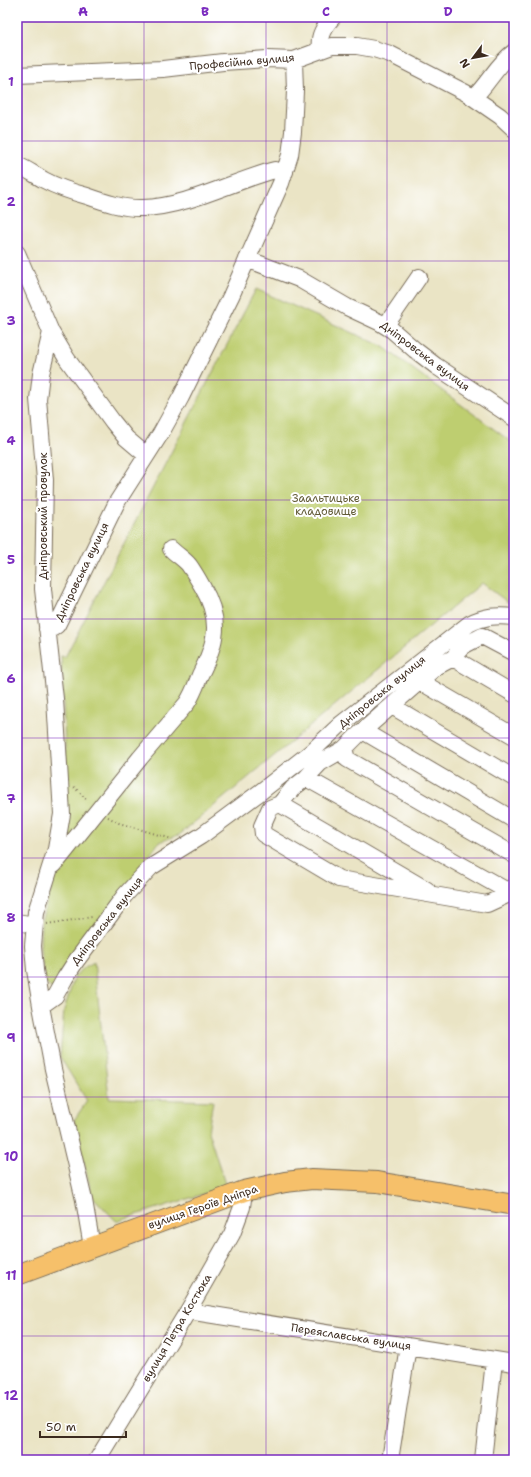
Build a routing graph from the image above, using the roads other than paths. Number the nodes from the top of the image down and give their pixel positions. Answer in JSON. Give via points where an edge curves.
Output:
{"nodes":[{"id":1,"x":333,"y":17,"type":"edge"},
{"id":2,"x":320,"y":49,"type":"junction"},
{"id":3,"x":514,"y":52,"type":"edge"},
{"id":4,"x":294,"y":60,"type":"junction"},
{"id":5,"x":17,"y":75,"type":"edge"},
{"id":6,"x":474,"y":97,"type":"junction"},
{"id":7,"x":514,"y":129,"type":"edge"},
{"id":8,"x":17,"y":165,"type":"edge"},
{"id":9,"x":285,"y":172,"type":"junction"},
{"id":10,"x":17,"y":254,"type":"edge"},
{"id":11,"x":247,"y":259,"type":"junction"},
{"id":12,"x":419,"y":277,"type":"dead end"},
{"id":13,"x":23,"y":285,"type":"edge"},
{"id":14,"x":386,"y":326,"type":"junction"},
{"id":15,"x":51,"y":332,"type":"junction"},
{"id":16,"x":514,"y":418,"type":"edge"},
{"id":17,"x":146,"y":455,"type":"junction"},
{"id":18,"x":171,"y":549,"type":"dead end"},
{"id":19,"x":514,"y":617,"type":"edge"},
{"id":20,"x":47,"y":629,"type":"junction"},
{"id":21,"x":514,"y":653,"type":"edge"},
{"id":22,"x":453,"y":658,"type":"junction"},
{"id":23,"x":421,"y":682,"type":"junction"},
{"id":24,"x":514,"y":694,"type":"edge"},
{"id":25,"x":392,"y":706,"type":"junction"},
{"id":26,"x":341,"y":724,"type":"junction"},
{"id":27,"x":360,"y":733,"type":"junction"},
{"id":28,"x":514,"y":736,"type":"edge"},
{"id":29,"x":344,"y":749,"type":"junction"},
{"id":30,"x":306,"y":778,"type":"junction"},
{"id":31,"x":514,"y":778,"type":"edge"},
{"id":32,"x":280,"y":804,"type":"junction"},
{"id":33,"x":514,"y":820,"type":"edge"},
{"id":34,"x":514,"y":855,"type":"edge"},
{"id":35,"x":48,"y":873,"type":"junction"},
{"id":36,"x":512,"y":889,"type":"edge"},
{"id":37,"x":436,"y":895,"type":"junction"},
{"id":38,"x":17,"y":922,"type":"edge"},
{"id":39,"x":34,"y":925,"type":"junction"},
{"id":40,"x":40,"y":1006,"type":"junction"},
{"id":41,"x":244,"y":1191,"type":"junction"},
{"id":42,"x":514,"y":1205,"type":"edge"},
{"id":43,"x":92,"y":1247,"type":"junction"},
{"id":44,"x":17,"y":1275,"type":"edge"},
{"id":45,"x":188,"y":1311,"type":"junction"},
{"id":46,"x":408,"y":1346,"type":"junction"},
{"id":47,"x":494,"y":1361,"type":"junction"},
{"id":48,"x":514,"y":1363,"type":"edge"},
{"id":49,"x":97,"y":1460,"type":"edge"},
{"id":50,"x":390,"y":1460,"type":"edge"},
{"id":51,"x":483,"y":1460,"type":"edge"}],
"edges":[{"from":1,"to":2,"type":"street","via":[[320,36]]},
{"from":2,"to":4,"type":"street","name":"Професійна вулиця"},
{"from":2,"to":6,"type":"street","name":"Професійна вулиця","via":[[344,45],[374,49]]},
{"from":3,"to":6,"type":"street"},
{"from":4,"to":5,"type":"street","name":"Професійна вулиця","via":[[267,59],[163,69]]},
{"from":4,"to":9,"type":"street","name":"Дніпровська вулиця","via":[[293,132]]},
{"from":6,"to":7,"type":"street","name":"Професійна вулиця"},
{"from":8,"to":9,"type":"street","via":[[74,192],[117,205],[140,208],[190,198],[270,171]]},
{"from":9,"to":11,"type":"street","name":"Дніпровська вулиця"},
{"from":10,"to":13,"type":"street"},
{"from":11,"to":14,"type":"street","name":"Дніпровська вулиця","via":[[299,279]]},
{"from":11,"to":17,"type":"street","name":"Дніпровська вулиця","via":[[181,397]]},
{"from":12,"to":14,"type":"street"},
{"from":13,"to":15,"type":"street"},
{"from":14,"to":16,"type":"street","name":"Дніпровська вулиця","via":[[441,370]]},
{"from":15,"to":17,"type":"street","via":[[80,378],[113,422],[126,438]]},
{"from":15,"to":20,"type":"street","name":"Дніпровський провулок","via":[[38,399],[45,480],[43,589]]},
{"from":17,"to":20,"type":"street","name":"Дніпровська вулиця","via":[[107,520],[58,622],[53,628]]},
{"from":18,"to":35,"type":"street","via":[[190,566],[212,605],[216,625],[211,653],[187,703]]},
{"from":19,"to":26,"type":"street","name":"Дніпровська вулиця","via":[[483,617],[469,624]]},
{"from":20,"to":35,"type":"street","name":"Дніпровська вулиця","via":[[55,699],[62,814],[59,839]]},
{"from":21,"to":22,"type":"street","via":[[482,636],[462,646]]},
{"from":22,"to":23,"type":"street","via":[[436,667]]},
{"from":22,"to":24,"type":"street"},
{"from":23,"to":25,"type":"street"},
{"from":23,"to":28,"type":"street"},
{"from":25,"to":27,"type":"street"},
{"from":25,"to":31,"type":"street"},
{"from":26,"to":27,"type":"street"},
{"from":26,"to":40,"type":"street","name":"Дніпровська вулиця","via":[[294,766],[218,824],[159,861],[145,873],[76,961],[55,996]]},
{"from":27,"to":29,"type":"street"},
{"from":27,"to":33,"type":"street"},
{"from":29,"to":30,"type":"street","via":[[320,763]]},
{"from":29,"to":34,"type":"street","via":[[347,760]]},
{"from":30,"to":32,"type":"street","via":[[293,788]]},
{"from":30,"to":36,"type":"street"},
{"from":32,"to":37,"type":"street"},
{"from":32,"to":37,"type":"street","via":[[270,808],[262,826],[263,834],[339,879]]},
{"from":35,"to":39,"type":"street","name":"Дніпровська вулиця"},
{"from":36,"to":37,"type":"street","via":[[487,904]]},
{"from":38,"to":39,"type":"street"},
{"from":39,"to":40,"type":"street","name":"Дніпровська вулиця","via":[[33,946]]},
{"from":40,"to":43,"type":"street","name":"Дніпровська вулиця","via":[[84,1200]]},
{"from":41,"to":42,"type":"main road","name":"вулиця Героїв Дніпра","via":[[312,1179],[355,1180]]},
{"from":41,"to":43,"type":"main road","name":"вулиця Героїв Дніпра"},
{"from":41,"to":45,"type":"street","name":"вулиця Петра Костюка","via":[[242,1207],[232,1234]]},
{"from":43,"to":44,"type":"main road","name":"вулиця Героїв Дніпра"},
{"from":45,"to":46,"type":"street","name":"Переяславська вулиця"},
{"from":45,"to":49,"type":"street","name":"вулиця Петра Костюка"},
{"from":46,"to":47,"type":"street","name":"Переяславська вулиця"},
{"from":46,"to":50,"type":"street"},
{"from":47,"to":48,"type":"street","name":"Переяславська вулиця"},
{"from":47,"to":51,"type":"street"}]}
